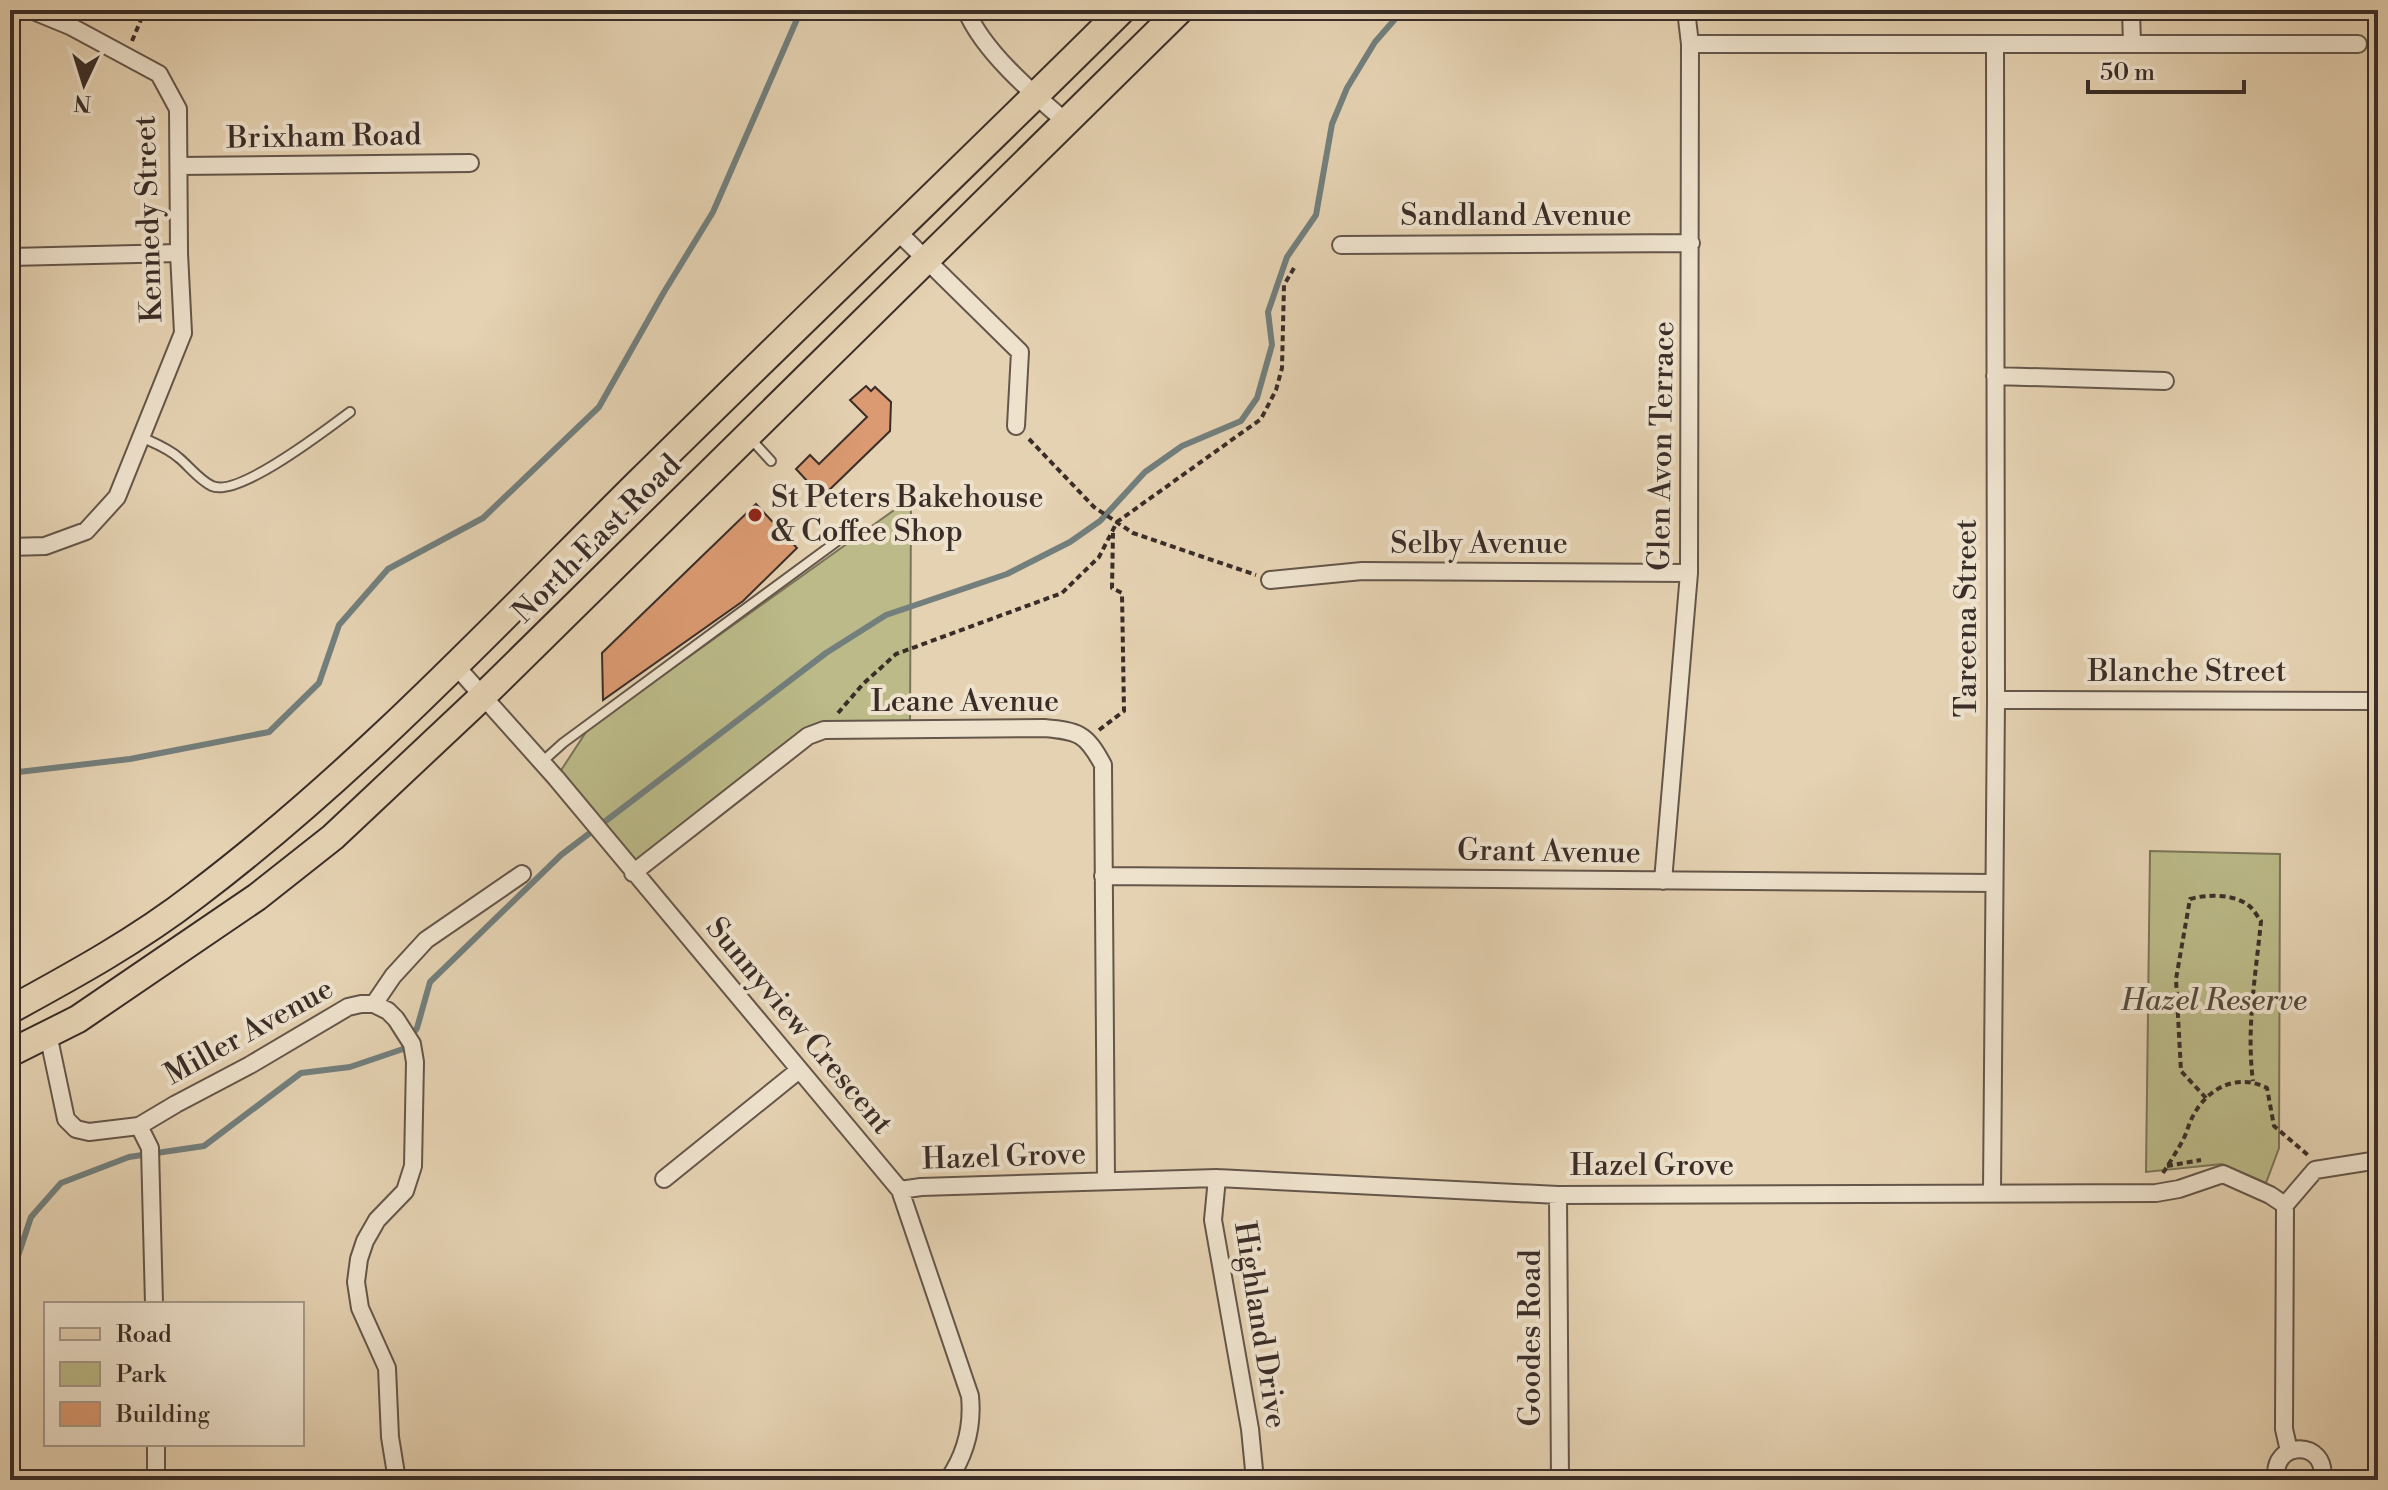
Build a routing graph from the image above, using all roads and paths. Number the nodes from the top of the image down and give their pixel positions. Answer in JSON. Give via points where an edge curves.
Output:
{"nodes":[{"id":1,"x":31,"y":10,"type":"edge"},
{"id":2,"x":145,"y":10,"type":"edge"},
{"id":3,"x":966,"y":10,"type":"edge"},
{"id":4,"x":1122,"y":10,"type":"edge"},
{"id":5,"x":1180,"y":10,"type":"edge"},
{"id":6,"x":1686,"y":10,"type":"edge"},
{"id":7,"x":2131,"y":10,"type":"edge"},
{"id":8,"x":1690,"y":44,"type":"junction"},
{"id":9,"x":1995,"y":44,"type":"junction"},
{"id":10,"x":2132,"y":44,"type":"junction"},
{"id":11,"x":2358,"y":44,"type":"dead end"},
{"id":12,"x":126,"y":56,"type":"junction"},
{"id":13,"x":1036,"y":96,"type":"junction"},
{"id":14,"x":1066,"y":122,"type":"junction"},
{"id":15,"x":470,"y":163,"type":"dead end"},
{"id":16,"x":179,"y":166,"type":"junction"},
{"id":17,"x":896,"y":230,"type":"junction"},
{"id":18,"x":1691,"y":243,"type":"junction"},
{"id":19,"x":1341,"y":245,"type":"dead end"},
{"id":20,"x":179,"y":253,"type":"junction"},
{"id":21,"x":10,"y":257,"type":"edge"},
{"id":22,"x":927,"y":258,"type":"junction"},
{"id":23,"x":1294,"y":268,"type":"dead end"},
{"id":24,"x":1995,"y":376,"type":"junction"},
{"id":25,"x":2165,"y":381,"type":"dead end"},
{"id":26,"x":350,"y":412,"type":"dead end"},
{"id":27,"x":1016,"y":426,"type":"joint"},
{"id":28,"x":748,"y":435,"type":"junction"},
{"id":29,"x":141,"y":437,"type":"junction"},
{"id":30,"x":771,"y":461,"type":"dead end"},
{"id":31,"x":1117,"y":522,"type":"junction"},
{"id":32,"x":1113,"y":531,"type":"junction"},
{"id":33,"x":836,"y":542,"type":"dead end"},
{"id":34,"x":10,"y":547,"type":"edge"},
{"id":35,"x":1689,"y":573,"type":"junction"},
{"id":36,"x":1270,"y":580,"type":"joint"},
{"id":37,"x":455,"y":665,"type":"junction"},
{"id":38,"x":483,"y":696,"type":"junction"},
{"id":39,"x":1996,"y":700,"type":"junction"},
{"id":40,"x":2378,"y":701,"type":"edge"},
{"id":41,"x":824,"y":730,"type":"junction"},
{"id":42,"x":1088,"y":739,"type":"junction"},
{"id":43,"x":542,"y":762,"type":"junction"},
{"id":44,"x":633,"y":873,"type":"junction"},
{"id":45,"x":522,"y":874,"type":"dead end"},
{"id":46,"x":1103,"y":876,"type":"junction"},
{"id":47,"x":1663,"y":881,"type":"junction"},
{"id":48,"x":1994,"y":883,"type":"junction"},
{"id":49,"x":374,"y":1004,"type":"junction"},
{"id":50,"x":10,"y":1010,"type":"edge"},
{"id":51,"x":48,"y":1034,"type":"junction"},
{"id":52,"x":10,"y":1053,"type":"edge"},
{"id":53,"x":799,"y":1070,"type":"junction"},
{"id":54,"x":2253,"y":1081,"type":"junction"},
{"id":55,"x":2206,"y":1098,"type":"junction"},
{"id":56,"x":139,"y":1126,"type":"junction"},
{"id":57,"x":2378,"y":1160,"type":"edge"},
{"id":58,"x":2324,"y":1169,"type":"junction"},
{"id":59,"x":1217,"y":1178,"type":"junction"},
{"id":60,"x":664,"y":1179,"type":"dead end"},
{"id":61,"x":1106,"y":1181,"type":"junction"},
{"id":62,"x":900,"y":1190,"type":"junction"},
{"id":63,"x":1992,"y":1192,"type":"junction"},
{"id":64,"x":2146,"y":1193,"type":"junction"},
{"id":65,"x":1558,"y":1195,"type":"junction"},
{"id":66,"x":2285,"y":1205,"type":"junction"},
{"id":67,"x":154,"y":1302,"type":"edge"},
{"id":68,"x":156,"y":1446,"type":"edge"},
{"id":69,"x":2289,"y":1451,"type":"junction"},
{"id":70,"x":2273,"y":1479,"type":"edge"},
{"id":71,"x":156,"y":1480,"type":"edge"},
{"id":72,"x":397,"y":1480,"type":"edge"},
{"id":73,"x":948,"y":1480,"type":"edge"},
{"id":74,"x":1255,"y":1480,"type":"edge"},
{"id":75,"x":1560,"y":1480,"type":"edge"},
{"id":76,"x":2322,"y":1480,"type":"edge"}],
"edges":[{"from":1,"to":12,"type":"street","name":"Kennedy Street"},
{"from":2,"to":12,"type":"path"},
{"from":3,"to":13,"type":"street","via":[[974,29]]},
{"from":4,"to":13,"type":"main road","name":"North East Road"},
{"from":5,"to":14,"type":"main road","name":"North East Road"},
{"from":6,"to":8,"type":"street","name":"Glen Avon Terrace"},
{"from":7,"to":10,"type":"street"},
{"from":8,"to":9,"type":"street"},
{"from":8,"to":18,"type":"street","name":"Glen Avon Terrace"},
{"from":9,"to":10,"type":"street"},
{"from":9,"to":24,"type":"street","name":"Tareena Street"},
{"from":10,"to":11,"type":"street"},
{"from":12,"to":16,"type":"street","name":"Kennedy Street","via":[[159,74],[178,109]]},
{"from":13,"to":14,"type":"street"},
{"from":13,"to":17,"type":"main road","name":"North East Road"},
{"from":14,"to":22,"type":"main road","name":"North East Road"},
{"from":15,"to":16,"type":"street","name":"Brixham Road"},
{"from":16,"to":20,"type":"street","name":"Kennedy Street"},
{"from":17,"to":22,"type":"street"},
{"from":17,"to":37,"type":"main road","name":"North East Road"},
{"from":18,"to":19,"type":"street","name":"Sandland Avenue"},
{"from":18,"to":35,"type":"street","name":"Glen Avon Terrace"},
{"from":20,"to":21,"type":"street"},
{"from":20,"to":29,"type":"street","name":"Kennedy Street","via":[[183,333]]},
{"from":22,"to":27,"type":"street","via":[[1020,352]]},
{"from":22,"to":28,"type":"main road","name":"North East Road"},
{"from":23,"to":31,"type":"path","via":[[1284,285],[1282,368],[1261,419]]},
{"from":24,"to":25,"type":"street"},
{"from":24,"to":39,"type":"street","name":"Tareena Street"},
{"from":26,"to":29,"type":"lane","via":[[262,472],[221,488],[204,481],[171,451]]},
{"from":27,"to":31,"type":"path","via":[[1094,507]]},
{"from":28,"to":30,"type":"lane"},
{"from":28,"to":38,"type":"main road","name":"North East Road"},
{"from":29,"to":34,"type":"street","name":"Kennedy Street","via":[[117,497],[86,531],[45,546]]},
{"from":31,"to":32,"type":"path"},
{"from":31,"to":36,"type":"path","via":[[1133,533]]},
{"from":32,"to":41,"type":"path","via":[[1099,557],[1062,593],[896,654]]},
{"from":32,"to":42,"type":"path","via":[[1112,588],[1122,593],[1124,711]]},
{"from":33,"to":43,"type":"lane"},
{"from":35,"to":36,"type":"street","name":"Selby Avenue","via":[[1362,571]]},
{"from":35,"to":47,"type":"street","name":"Glen Avon Terrace"},
{"from":37,"to":38,"type":"street","name":"Sunnyview Crescent"},
{"from":37,"to":50,"type":"main road","name":"North East Road","via":[[272,836],[193,898]]},
{"from":38,"to":43,"type":"street","name":"Sunnyview Crescent"},
{"from":38,"to":51,"type":"main road","name":"North East Road","via":[[333,837],[257,897]]},
{"from":39,"to":40,"type":"street","name":"Blanche Street"},
{"from":39,"to":48,"type":"street","name":"Tareena Street"},
{"from":41,"to":42,"type":"street","name":"Leane Avenue","via":[[1044,728],[1071,730]]},
{"from":41,"to":44,"type":"street","via":[[808,736]]},
{"from":42,"to":46,"type":"street","name":"Leane Avenue","via":[[1103,765]]},
{"from":43,"to":44,"type":"street","name":"Sunnyview Crescent"},
{"from":44,"to":53,"type":"street","name":"Sunnyview Crescent"},
{"from":45,"to":49,"type":"street","via":[[426,940]]},
{"from":46,"to":47,"type":"street","name":"Grant Avenue"},
{"from":46,"to":61,"type":"street","name":"Leane Avenue"},
{"from":47,"to":48,"type":"street","name":"Grant Avenue"},
{"from":48,"to":63,"type":"street","name":"Tareena Street"},
{"from":49,"to":56,"type":"street","name":"Miller Avenue","via":[[343,1010]]},
{"from":49,"to":72,"type":"street","name":"Miller Avenue","via":[[388,1011],[410,1040],[415,1070],[411,1175],[400,1198],[369,1232],[356,1282],[360,1308],[387,1368]]},
{"from":51,"to":52,"type":"main road","name":"North East Road"},
{"from":51,"to":56,"type":"street","name":"Miller Avenue","via":[[66,1119],[89,1132]]},
{"from":53,"to":60,"type":"street"},
{"from":53,"to":62,"type":"street","name":"Sunnyview Crescent"},
{"from":54,"to":55,"type":"path","via":[[2238,1080]]},
{"from":54,"to":55,"type":"path","via":[[2251,1013],[2261,921],[2248,904],[2204,895],[2190,899],[2176,979],[2181,1071]]},
{"from":54,"to":58,"type":"path","via":[[2267,1088],[2274,1126]]},
{"from":55,"to":64,"type":"path","via":[[2175,1155]]},
{"from":56,"to":67,"type":"street","via":[[150,1148]]},
{"from":57,"to":58,"type":"street"},
{"from":58,"to":66,"type":"street","via":[[2315,1170]]},
{"from":59,"to":61,"type":"street","name":"Hazel Grove"},
{"from":59,"to":65,"type":"street","name":"Hazel Grove"},
{"from":59,"to":74,"type":"street","name":"Highland Drive","via":[[1213,1220]]},
{"from":61,"to":62,"type":"street","name":"Hazel Grove"},
{"from":62,"to":73,"type":"street","name":"Sunnyview Crescent","via":[[970,1396],[966,1445]]},
{"from":63,"to":64,"type":"street","name":"Hazel Grove"},
{"from":63,"to":65,"type":"street","name":"Hazel Grove"},
{"from":64,"to":66,"type":"street","name":"Hazel Grove","via":[[2179,1189],[2223,1174]]},
{"from":65,"to":75,"type":"street","name":"Goodes Road"},
{"from":66,"to":69,"type":"street","via":[[2284,1429]]},
{"from":68,"to":71,"type":"street"},
{"from":69,"to":70,"type":"street","via":[[2280,1458]]},
{"from":69,"to":76,"type":"street","via":[[2302,1448],[2314,1453],[2321,1460]]}]}
